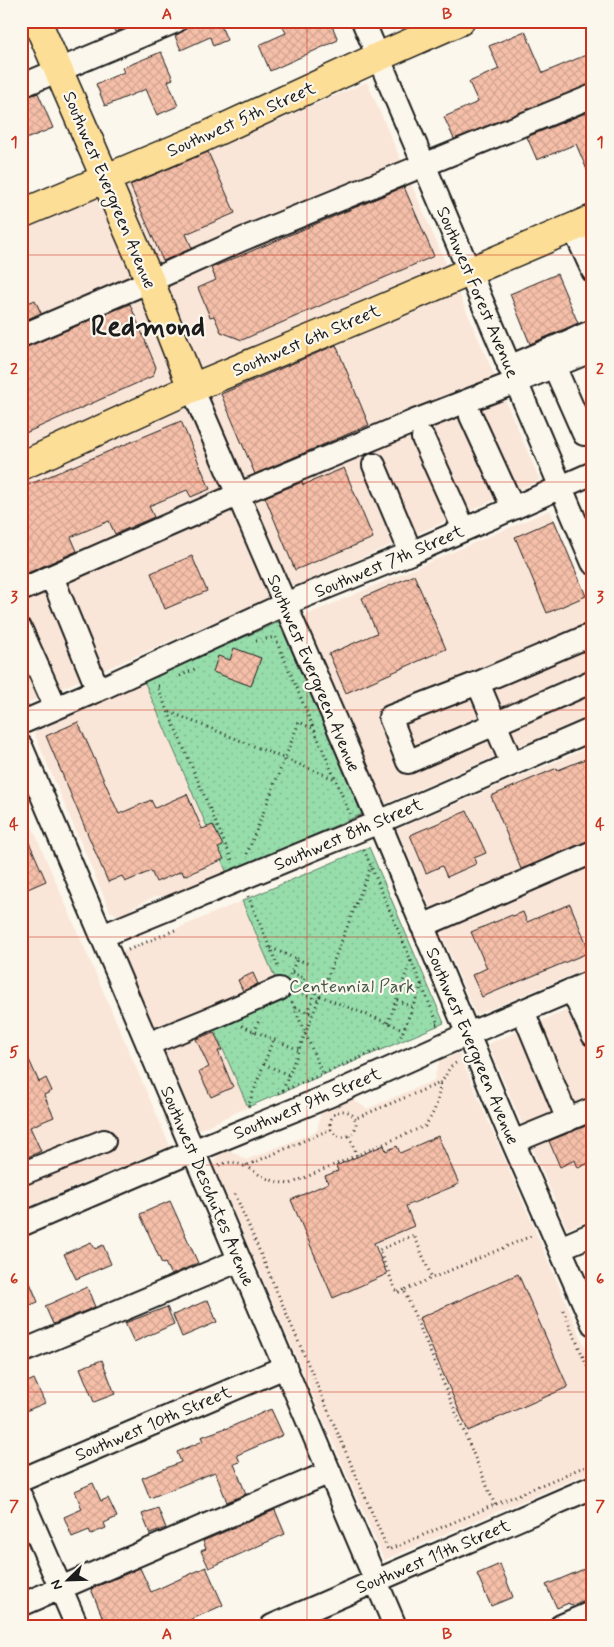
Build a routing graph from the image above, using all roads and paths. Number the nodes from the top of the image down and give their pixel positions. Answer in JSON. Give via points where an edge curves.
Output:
{"nodes":[{"id":1,"x":37,"y":21,"type":"edge"},
{"id":2,"x":176,"y":21,"type":"edge"},
{"id":3,"x":362,"y":21,"type":"edge"},
{"id":4,"x":460,"y":21,"type":"edge"},
{"id":5,"x":378,"y":57,"type":"junction"},
{"id":6,"x":58,"y":71,"type":"junction"},
{"id":7,"x":21,"y":86,"type":"edge"},
{"id":8,"x":593,"y":96,"type":"edge"},
{"id":9,"x":424,"y":165,"type":"junction"},
{"id":10,"x":104,"y":178,"type":"junction"},
{"id":11,"x":21,"y":214,"type":"edge"},
{"id":12,"x":583,"y":223,"type":"edge"},
{"id":13,"x":469,"y":271,"type":"junction"},
{"id":14,"x":593,"y":271,"type":"edge"},
{"id":15,"x":150,"y":281,"type":"junction"},
{"id":16,"x":593,"y":331,"type":"edge"},
{"id":17,"x":21,"y":336,"type":"edge"},
{"id":18,"x":593,"y":350,"type":"edge"},
{"id":19,"x":554,"y":366,"type":"junction"},
{"id":20,"x":512,"y":374,"type":"junction"},
{"id":21,"x":192,"y":388,"type":"junction"},
{"id":22,"x":471,"y":416,"type":"dead end"},
{"id":23,"x":593,"y":430,"type":"edge"},
{"id":24,"x":423,"y":438,"type":"dead end"},
{"id":25,"x":374,"y":465,"type":"dead end"},
{"id":26,"x":21,"y":466,"type":"edge"},
{"id":27,"x":593,"y":473,"type":"edge"},
{"id":28,"x":560,"y":487,"type":"junction"},
{"id":29,"x":237,"y":495,"type":"junction"},
{"id":30,"x":513,"y":508,"type":"junction"},
{"id":31,"x":464,"y":529,"type":"junction"},
{"id":32,"x":411,"y":553,"type":"junction"},
{"id":33,"x":593,"y":563,"type":"edge"},
{"id":34,"x":52,"y":577,"type":"junction"},
{"id":35,"x":21,"y":590,"type":"edge"},
{"id":36,"x":285,"y":604,"type":"junction"},
{"id":37,"x":21,"y":630,"type":"edge"},
{"id":38,"x":593,"y":634,"type":"edge"},
{"id":39,"x":256,"y":641,"type":"dead end"},
{"id":40,"x":200,"y":666,"type":"dead end"},
{"id":41,"x":175,"y":678,"type":"dead end"},
{"id":42,"x":593,"y":681,"type":"edge"},
{"id":43,"x":166,"y":682,"type":"dead end"},
{"id":44,"x":478,"y":682,"type":"junction"},
{"id":45,"x":98,"y":690,"type":"junction"},
{"id":46,"x":56,"y":708,"type":"junction"},
{"id":47,"x":169,"y":712,"type":"junction"},
{"id":48,"x":21,"y":723,"type":"edge"},
{"id":49,"x":495,"y":724,"type":"junction"},
{"id":50,"x":314,"y":729,"type":"junction"},
{"id":51,"x":593,"y":729,"type":"edge"},
{"id":52,"x":21,"y":746,"type":"edge"},
{"id":53,"x":285,"y":757,"type":"junction"},
{"id":54,"x":512,"y":764,"type":"junction"},
{"id":55,"x":335,"y":779,"type":"junction"},
{"id":56,"x":349,"y":811,"type":"junction"},
{"id":57,"x":340,"y":814,"type":"dead end"},
{"id":58,"x":352,"y":819,"type":"dead end"},
{"id":59,"x":378,"y":822,"type":"junction"},
{"id":60,"x":364,"y":848,"type":"dead end"},
{"id":61,"x":255,"y":850,"type":"dead end"},
{"id":62,"x":593,"y":852,"type":"edge"},
{"id":63,"x":247,"y":854,"type":"junction"},
{"id":64,"x":371,"y":866,"type":"junction"},
{"id":65,"x":422,"y":926,"type":"junction"},
{"id":66,"x":102,"y":936,"type":"junction"},
{"id":67,"x":270,"y":948,"type":"dead end"},
{"id":68,"x":297,"y":959,"type":"junction"},
{"id":69,"x":411,"y":960,"type":"junction"},
{"id":70,"x":309,"y":964,"type":"dead end"},
{"id":71,"x":593,"y":982,"type":"edge"},
{"id":72,"x":287,"y":984,"type":"junction"},
{"id":73,"x":422,"y":984,"type":"junction"},
{"id":74,"x":324,"y":986,"type":"junction"},
{"id":75,"x":572,"y":990,"type":"junction"},
{"id":76,"x":320,"y":996,"type":"junction"},
{"id":77,"x":313,"y":998,"type":"junction"},
{"id":78,"x":318,"y":1000,"type":"junction"},
{"id":79,"x":396,"y":1000,"type":"junction"},
{"id":80,"x":412,"y":1007,"type":"junction"},
{"id":81,"x":295,"y":1008,"type":"dead end"},
{"id":82,"x":523,"y":1011,"type":"junction"},
{"id":83,"x":308,"y":1012,"type":"junction"},
{"id":84,"x":313,"y":1014,"type":"junction"},
{"id":85,"x":217,"y":1016,"type":"junction"},
{"id":86,"x":388,"y":1023,"type":"junction"},
{"id":87,"x":430,"y":1027,"type":"dead end"},
{"id":88,"x":403,"y":1029,"type":"junction"},
{"id":89,"x":468,"y":1035,"type":"junction"},
{"id":90,"x":593,"y":1035,"type":"edge"},
{"id":91,"x":406,"y":1037,"type":"dead end"},
{"id":92,"x":273,"y":1040,"type":"junction"},
{"id":93,"x":399,"y":1041,"type":"junction"},
{"id":94,"x":148,"y":1044,"type":"junction"},
{"id":95,"x":390,"y":1044,"type":"dead end"},
{"id":96,"x":382,"y":1048,"type":"dead end"},
{"id":97,"x":299,"y":1050,"type":"junction"},
{"id":98,"x":461,"y":1061,"type":"dead end"},
{"id":99,"x":264,"y":1064,"type":"junction"},
{"id":100,"x":289,"y":1075,"type":"junction"},
{"id":101,"x":440,"y":1083,"type":"junction"},
{"id":102,"x":283,"y":1091,"type":"junction"},
{"id":103,"x":274,"y":1094,"type":"dead end"},
{"id":104,"x":256,"y":1102,"type":"dead end"},
{"id":105,"x":593,"y":1109,"type":"edge"},
{"id":106,"x":356,"y":1118,"type":"junction"},
{"id":107,"x":568,"y":1120,"type":"junction"},
{"id":108,"x":331,"y":1129,"type":"junction"},
{"id":109,"x":348,"y":1136,"type":"junction"},
{"id":110,"x":104,"y":1141,"type":"dead end"},
{"id":111,"x":513,"y":1142,"type":"junction"},
{"id":112,"x":193,"y":1151,"type":"junction"},
{"id":113,"x":357,"y":1155,"type":"junction"},
{"id":114,"x":220,"y":1158,"type":"dead end"},
{"id":115,"x":223,"y":1165,"type":"junction"},
{"id":116,"x":246,"y":1165,"type":"junction"},
{"id":117,"x":216,"y":1167,"type":"dead end"},
{"id":118,"x":21,"y":1174,"type":"edge"},
{"id":119,"x":232,"y":1191,"type":"dead end"},
{"id":120,"x":21,"y":1225,"type":"edge"},
{"id":121,"x":593,"y":1234,"type":"edge"},
{"id":122,"x":531,"y":1236,"type":"dead end"},
{"id":123,"x":560,"y":1248,"type":"junction"},
{"id":124,"x":240,"y":1260,"type":"junction"},
{"id":125,"x":432,"y":1278,"type":"junction"},
{"id":126,"x":404,"y":1290,"type":"junction"},
{"id":127,"x":593,"y":1324,"type":"edge"},
{"id":128,"x":21,"y":1352,"type":"edge"},
{"id":129,"x":285,"y":1367,"type":"junction"},
{"id":130,"x":593,"y":1463,"type":"edge"},
{"id":131,"x":330,"y":1472,"type":"junction"},
{"id":132,"x":21,"y":1480,"type":"edge"},
{"id":133,"x":593,"y":1487,"type":"edge"},
{"id":134,"x":21,"y":1497,"type":"edge"},
{"id":135,"x":494,"y":1505,"type":"junction"},
{"id":136,"x":376,"y":1581,"type":"junction"},
{"id":137,"x":60,"y":1587,"type":"junction"},
{"id":138,"x":21,"y":1605,"type":"edge"},
{"id":139,"x":593,"y":1612,"type":"edge"},
{"id":140,"x":77,"y":1626,"type":"edge"},
{"id":141,"x":272,"y":1626,"type":"edge"},
{"id":142,"x":395,"y":1626,"type":"edge"},
{"id":143,"x":562,"y":1626,"type":"edge"}],
"edges":[{"from":1,"to":6,"type":"main road","name":"Southwest Evergreen Avenue"},
{"from":2,"to":6,"type":"street"},
{"from":3,"to":5,"type":"street","name":"Southwest Forest Avenue"},
{"from":4,"to":5,"type":"main road","name":"Southwest 5th Street"},
{"from":5,"to":9,"type":"street","name":"Southwest Forest Avenue"},
{"from":5,"to":10,"type":"main road","name":"Southwest 5th Street","via":[[202,138]]},
{"from":6,"to":7,"type":"street"},
{"from":6,"to":10,"type":"main road","name":"Southwest Evergreen Avenue"},
{"from":8,"to":9,"type":"street"},
{"from":9,"to":13,"type":"street","name":"Southwest Forest Avenue"},
{"from":9,"to":15,"type":"street"},
{"from":10,"to":11,"type":"main road","name":"Southwest 5th Street"},
{"from":10,"to":15,"type":"main road","name":"Southwest Evergreen Avenue"},
{"from":12,"to":13,"type":"main road","name":"Southwest 6th Street"},
{"from":12,"to":14,"type":"street"},
{"from":13,"to":20,"type":"street","name":"Southwest Forest Avenue"},
{"from":13,"to":21,"type":"main road","name":"Southwest 6th Street"},
{"from":15,"to":17,"type":"street"},
{"from":15,"to":21,"type":"main road","name":"Southwest Evergreen Avenue"},
{"from":16,"to":20,"type":"street"},
{"from":18,"to":19,"type":"street"},
{"from":19,"to":20,"type":"street"},
{"from":19,"to":23,"type":"street","via":[[584,434]]},
{"from":20,"to":28,"type":"street","name":"Southwest Forest Avenue"},
{"from":20,"to":29,"type":"street","via":[[415,421]]},
{"from":21,"to":26,"type":"main road","name":"Southwest 6th Street"},
{"from":21,"to":29,"type":"street","name":"Southwest Evergreen Avenue"},
{"from":22,"to":30,"type":"street"},
{"from":24,"to":31,"type":"street"},
{"from":25,"to":32,"type":"street"},
{"from":27,"to":28,"type":"street","name":"Southwest 7th Street"},
{"from":28,"to":30,"type":"street","name":"Southwest 7th Street"},
{"from":28,"to":33,"type":"street","name":"Southwest Forest Avenue"},
{"from":29,"to":34,"type":"street"},
{"from":29,"to":36,"type":"street","name":"Southwest Evergreen Avenue"},
{"from":30,"to":31,"type":"street","name":"Southwest 7th Street"},
{"from":31,"to":32,"type":"street","name":"Southwest 7th Street"},
{"from":32,"to":36,"type":"street","name":"Southwest 7th Street"},
{"from":34,"to":35,"type":"street"},
{"from":34,"to":45,"type":"street"},
{"from":36,"to":45,"type":"street","name":"Southwest 7th Street"},
{"from":36,"to":59,"type":"street","name":"Southwest Evergreen Avenue"},
{"from":37,"to":46,"type":"street"},
{"from":38,"to":44,"type":"street"},
{"from":39,"to":50,"type":"path","via":[[274,637]]},
{"from":40,"to":41,"type":"path"},
{"from":42,"to":49,"type":"street"},
{"from":43,"to":47,"type":"path","via":[[157,686]]},
{"from":44,"to":49,"type":"street"},
{"from":44,"to":49,"type":"street","via":[[390,716],[408,762]]},
{"from":45,"to":46,"type":"street","name":"Southwest 7th Street"},
{"from":46,"to":48,"type":"street","name":"Southwest 7th Street"},
{"from":47,"to":53,"type":"path"},
{"from":47,"to":63,"type":"path","via":[[232,860]]},
{"from":49,"to":54,"type":"street"},
{"from":50,"to":53,"type":"path","via":[[298,722]]},
{"from":50,"to":55,"type":"path"},
{"from":51,"to":54,"type":"street","name":"Southwest 8th Street"},
{"from":52,"to":66,"type":"street","name":"Southwest Deschutes Avenue"},
{"from":53,"to":55,"type":"path"},
{"from":53,"to":63,"type":"path"},
{"from":54,"to":59,"type":"street","name":"Southwest 8th Street"},
{"from":55,"to":56,"type":"path"},
{"from":56,"to":57,"type":"path"},
{"from":56,"to":58,"type":"path"},
{"from":59,"to":65,"type":"street","name":"Southwest Evergreen Avenue"},
{"from":59,"to":66,"type":"street","name":"Southwest 8th Street"},
{"from":60,"to":64,"type":"path"},
{"from":61,"to":63,"type":"path"},
{"from":62,"to":65,"type":"street"},
{"from":64,"to":69,"type":"path"},
{"from":64,"to":74,"type":"path"},
{"from":65,"to":89,"type":"street","name":"Southwest Evergreen Avenue"},
{"from":66,"to":94,"type":"street","name":"Southwest Deschutes Avenue"},
{"from":67,"to":68,"type":"path"},
{"from":68,"to":70,"type":"path"},
{"from":68,"to":72,"type":"path"},
{"from":69,"to":73,"type":"path"},
{"from":69,"to":79,"type":"path"},
{"from":71,"to":75,"type":"street","name":"Southwest 9th Street"},
{"from":72,"to":77,"type":"path"},
{"from":72,"to":85,"type":"street"},
{"from":73,"to":80,"type":"path"},
{"from":73,"to":87,"type":"path","via":[[438,1024]]},
{"from":74,"to":76,"type":"path"},
{"from":74,"to":77,"type":"path","via":[[319,984]]},
{"from":75,"to":82,"type":"street","name":"Southwest 9th Street"},
{"from":75,"to":90,"type":"street"},
{"from":76,"to":78,"type":"path"},
{"from":76,"to":86,"type":"path"},
{"from":77,"to":78,"type":"path"},
{"from":77,"to":83,"type":"path"},
{"from":78,"to":84,"type":"path"},
{"from":79,"to":80,"type":"path"},
{"from":79,"to":86,"type":"path"},
{"from":80,"to":88,"type":"path"},
{"from":81,"to":83,"type":"path"},
{"from":82,"to":89,"type":"street","name":"Southwest 9th Street"},
{"from":82,"to":107,"type":"street"},
{"from":83,"to":84,"type":"path"},
{"from":84,"to":97,"type":"path"},
{"from":85,"to":92,"type":"path"},
{"from":85,"to":94,"type":"street"},
{"from":86,"to":88,"type":"path"},
{"from":88,"to":93,"type":"path"},
{"from":89,"to":111,"type":"street","name":"Southwest Evergreen Avenue"},
{"from":89,"to":112,"type":"street","name":"Southwest 9th Street"},
{"from":91,"to":93,"type":"path"},
{"from":92,"to":97,"type":"path"},
{"from":92,"to":99,"type":"path"},
{"from":93,"to":95,"type":"path"},
{"from":94,"to":112,"type":"street","name":"Southwest Deschutes Avenue"},
{"from":96,"to":102,"type":"path"},
{"from":97,"to":100,"type":"path"},
{"from":98,"to":101,"type":"path","via":[[447,1070],[445,1079]]},
{"from":99,"to":100,"type":"path"},
{"from":99,"to":104,"type":"path","via":[[248,1106]]},
{"from":100,"to":102,"type":"path"},
{"from":101,"to":106,"type":"path"},
{"from":101,"to":113,"type":"path","via":[[436,1108],[425,1126]]},
{"from":102,"to":103,"type":"path"},
{"from":105,"to":107,"type":"street"},
{"from":106,"to":108,"type":"path","via":[[346,1110],[338,1111],[330,1121]]},
{"from":106,"to":109,"type":"path","via":[[355,1131]]},
{"from":107,"to":111,"type":"street"},
{"from":108,"to":109,"type":"path","via":[[340,1137]]},
{"from":108,"to":116,"type":"path"},
{"from":109,"to":113,"type":"path"},
{"from":110,"to":118,"type":"street"},
{"from":111,"to":123,"type":"street","name":"Southwest Evergreen Avenue"},
{"from":112,"to":120,"type":"street","name":"Southwest 9th Street"},
{"from":112,"to":124,"type":"street","name":"Southwest Deschutes Avenue"},
{"from":113,"to":116,"type":"path","via":[[290,1184],[262,1178]]},
{"from":114,"to":115,"type":"path"},
{"from":115,"to":116,"type":"path","via":[[235,1162]]},
{"from":115,"to":117,"type":"path"},
{"from":119,"to":135,"type":"path","via":[[388,1550]]},
{"from":121,"to":123,"type":"street"},
{"from":122,"to":125,"type":"path"},
{"from":123,"to":127,"type":"street","name":"Southwest Evergreen Avenue"},
{"from":124,"to":128,"type":"street"},
{"from":124,"to":129,"type":"street","name":"Southwest Deschutes Avenue"},
{"from":125,"to":126,"type":"path"},
{"from":125,"to":126,"type":"path","via":[[414,1235],[379,1250],[397,1294]]},
{"from":126,"to":135,"type":"path"},
{"from":129,"to":131,"type":"street","name":"Southwest Deschutes Avenue"},
{"from":129,"to":132,"type":"street","name":"Southwest 10th Street"},
{"from":130,"to":135,"type":"path"},
{"from":131,"to":136,"type":"street","name":"Southwest Deschutes Avenue"},
{"from":131,"to":137,"type":"street"},
{"from":133,"to":136,"type":"street","name":"Southwest 11th Street"},
{"from":134,"to":137,"type":"street"},
{"from":136,"to":141,"type":"street","name":"Southwest 11th Street"},
{"from":136,"to":142,"type":"street","name":"Southwest Deschutes Avenue"},
{"from":137,"to":138,"type":"street"},
{"from":137,"to":140,"type":"street"},
{"from":139,"to":143,"type":"street"}]}
